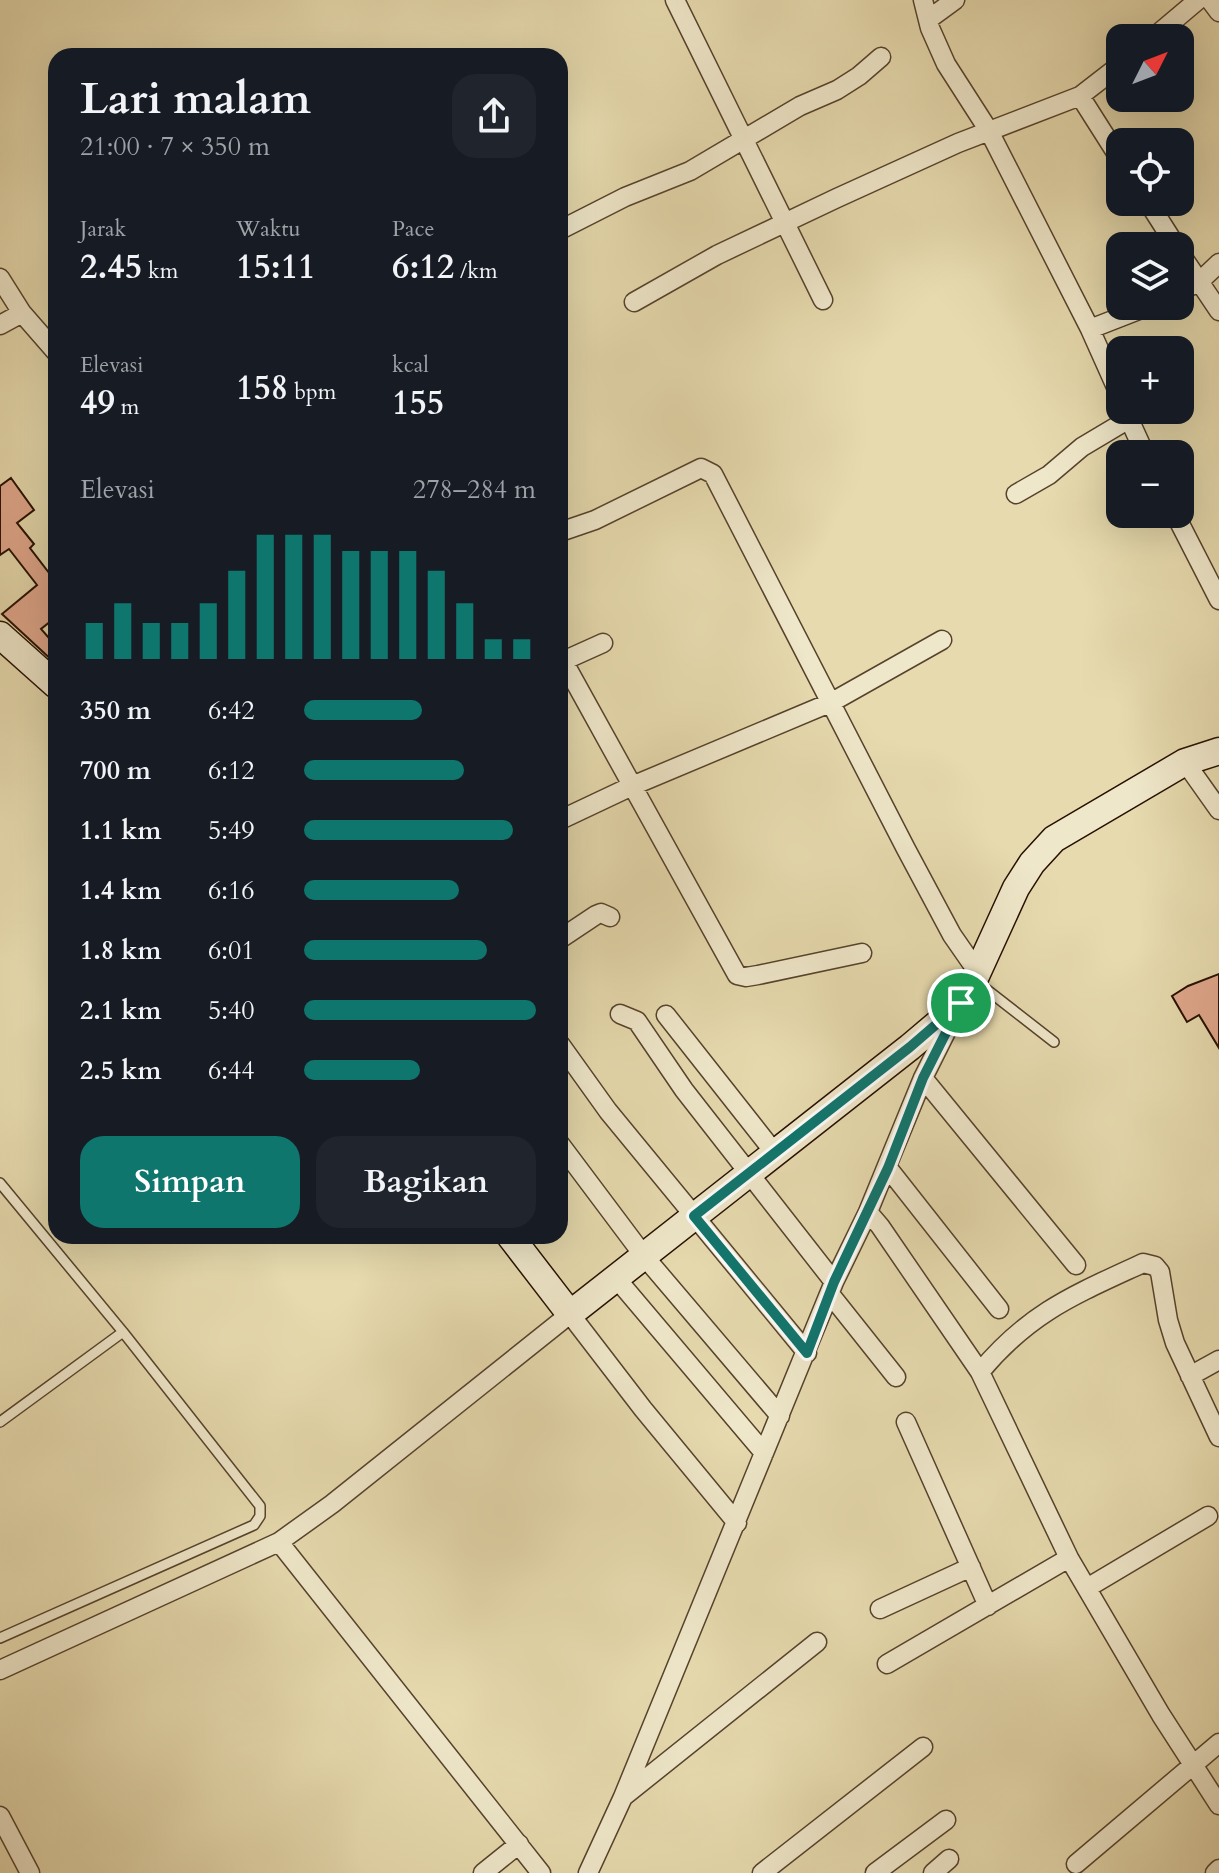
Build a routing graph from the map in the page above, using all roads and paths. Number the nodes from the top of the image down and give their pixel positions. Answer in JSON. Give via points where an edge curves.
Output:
{"nodes":[{"id":1,"x":675,"y":0,"type":"edge"},
{"id":2,"x":923,"y":0,"type":"edge"},
{"id":3,"x":955,"y":0,"type":"edge"},
{"id":4,"x":1198,"y":0,"type":"edge"},
{"id":5,"x":1210,"y":0,"type":"edge"},
{"id":6,"x":1219,"y":12,"type":"edge"},
{"id":7,"x":929,"y":19,"type":"junction"},
{"id":8,"x":1170,"y":24,"type":"edge"},
{"id":9,"x":881,"y":57,"type":"dead end"},
{"id":10,"x":1106,"y":76,"type":"edge"},
{"id":11,"x":1080,"y":96,"type":"junction"},
{"id":12,"x":989,"y":131,"type":"junction"},
{"id":13,"x":1106,"y":137,"type":"edge"},
{"id":14,"x":743,"y":140,"type":"junction"},
{"id":15,"x":785,"y":224,"type":"junction"},
{"id":16,"x":568,"y":226,"type":"edge"},
{"id":17,"x":1219,"y":263,"type":"edge"},
{"id":18,"x":1194,"y":274,"type":"edge"},
{"id":19,"x":0,"y":278,"type":"edge"},
{"id":20,"x":1199,"y":282,"type":"junction"},
{"id":21,"x":1194,"y":284,"type":"edge"},
{"id":22,"x":823,"y":300,"type":"dead end"},
{"id":23,"x":634,"y":302,"type":"dead end"},
{"id":24,"x":1219,"y":311,"type":"edge"},
{"id":25,"x":22,"y":313,"type":"junction"},
{"id":26,"x":1113,"y":320,"type":"edge"},
{"id":27,"x":0,"y":325,"type":"edge"},
{"id":28,"x":1090,"y":329,"type":"junction"},
{"id":29,"x":48,"y":343,"type":"edge"},
{"id":30,"x":1106,"y":365,"type":"edge"},
{"id":31,"x":1113,"y":424,"type":"edge"},
{"id":32,"x":1016,"y":494,"type":"dead end"},
{"id":33,"x":1182,"y":528,"type":"edge"},
{"id":34,"x":568,"y":529,"type":"edge"},
{"id":35,"x":1219,"y":600,"type":"edge"},
{"id":36,"x":0,"y":635,"type":"edge"},
{"id":37,"x":942,"y":640,"type":"dead end"},
{"id":38,"x":603,"y":643,"type":"dead end"},
{"id":39,"x":568,"y":656,"type":"edge"},
{"id":40,"x":568,"y":669,"type":"edge"},
{"id":41,"x":48,"y":676,"type":"edge"},
{"id":42,"x":832,"y":702,"type":"junction"},
{"id":43,"x":1219,"y":751,"type":"edge"},
{"id":44,"x":1177,"y":767,"type":"junction"},
{"id":45,"x":632,"y":786,"type":"junction"},
{"id":46,"x":1219,"y":810,"type":"edge"},
{"id":47,"x":568,"y":816,"type":"edge"},
{"id":48,"x":610,"y":917,"type":"dead end"},
{"id":49,"x":568,"y":934,"type":"edge"},
{"id":50,"x":862,"y":953,"type":"dead end"},
{"id":51,"x":970,"y":985,"type":"junction"},
{"id":52,"x":620,"y":1014,"type":"dead end"},
{"id":53,"x":666,"y":1015,"type":"dead end"},
{"id":54,"x":1054,"y":1042,"type":"dead end"},
{"id":55,"x":568,"y":1055,"type":"edge"},
{"id":56,"x":923,"y":1078,"type":"junction"},
{"id":57,"x":774,"y":1152,"type":"junction"},
{"id":58,"x":568,"y":1155,"type":"edge"},
{"id":59,"x":888,"y":1168,"type":"junction"},
{"id":60,"x":748,"y":1174,"type":"junction"},
{"id":61,"x":0,"y":1183,"type":"edge"},
{"id":62,"x":868,"y":1212,"type":"junction"},
{"id":63,"x":694,"y":1216,"type":"junction"},
{"id":64,"x":48,"y":1241,"type":"edge"},
{"id":65,"x":50,"y":1244,"type":"edge"},
{"id":66,"x":516,"y":1244,"type":"edge"},
{"id":67,"x":644,"y":1256,"type":"junction"},
{"id":68,"x":1076,"y":1265,"type":"dead end"},
{"id":69,"x":616,"y":1278,"type":"junction"},
{"id":70,"x":832,"y":1288,"type":"junction"},
{"id":71,"x":999,"y":1309,"type":"dead end"},
{"id":72,"x":570,"y":1314,"type":"junction"},
{"id":73,"x":123,"y":1332,"type":"junction"},
{"id":74,"x":807,"y":1353,"type":"junction"},
{"id":75,"x":1219,"y":1360,"type":"edge"},
{"id":76,"x":979,"y":1371,"type":"junction"},
{"id":77,"x":1190,"y":1376,"type":"junction"},
{"id":78,"x":896,"y":1377,"type":"dead end"},
{"id":79,"x":780,"y":1416,"type":"junction"},
{"id":80,"x":0,"y":1422,"type":"edge"},
{"id":81,"x":906,"y":1422,"type":"dead end"},
{"id":82,"x":1219,"y":1437,"type":"edge"},
{"id":83,"x":764,"y":1453,"type":"junction"},
{"id":84,"x":1208,"y":1516,"type":"dead end"},
{"id":85,"x":737,"y":1523,"type":"junction"},
{"id":86,"x":279,"y":1542,"type":"junction"},
{"id":87,"x":1069,"y":1558,"type":"junction"},
{"id":88,"x":971,"y":1567,"type":"junction"},
{"id":89,"x":1087,"y":1588,"type":"junction"},
{"id":90,"x":988,"y":1606,"type":"junction"},
{"id":91,"x":880,"y":1609,"type":"dead end"},
{"id":92,"x":0,"y":1638,"type":"edge"},
{"id":93,"x":817,"y":1642,"type":"dead end"},
{"id":94,"x":887,"y":1664,"type":"dead end"},
{"id":95,"x":0,"y":1670,"type":"edge"},
{"id":96,"x":1219,"y":1743,"type":"edge"},
{"id":97,"x":923,"y":1747,"type":"dead end"},
{"id":98,"x":1193,"y":1767,"type":"junction"},
{"id":99,"x":623,"y":1797,"type":"junction"},
{"id":100,"x":1219,"y":1805,"type":"edge"},
{"id":101,"x":0,"y":1816,"type":"edge"},
{"id":102,"x":946,"y":1820,"type":"dead end"},
{"id":103,"x":519,"y":1844,"type":"junction"},
{"id":104,"x":949,"y":1859,"type":"dead end"},
{"id":105,"x":1076,"y":1864,"type":"dead end"},
{"id":106,"x":30,"y":1873,"type":"edge"},
{"id":107,"x":483,"y":1873,"type":"edge"},
{"id":108,"x":541,"y":1873,"type":"edge"},
{"id":109,"x":588,"y":1873,"type":"edge"},
{"id":110,"x":762,"y":1873,"type":"edge"},
{"id":111,"x":875,"y":1873,"type":"edge"},
{"id":112,"x":933,"y":1873,"type":"edge"}],
"edges":[{"from":1,"to":14,"type":"street"},
{"from":2,"to":7,"type":"street"},
{"from":3,"to":7,"type":"street"},
{"from":4,"to":8,"type":"street"},
{"from":5,"to":6,"type":"street"},
{"from":7,"to":12,"type":"street","via":[[946,64]]},
{"from":9,"to":14,"type":"street","via":[[837,90]]},
{"from":10,"to":11,"type":"street"},
{"from":11,"to":12,"type":"street"},
{"from":11,"to":13,"type":"street"},
{"from":12,"to":15,"type":"street"},
{"from":12,"to":28,"type":"street"},
{"from":14,"to":15,"type":"street"},
{"from":14,"to":16,"type":"street","via":[[690,171]]},
{"from":15,"to":22,"type":"street"},
{"from":15,"to":23,"type":"street"},
{"from":17,"to":20,"type":"street"},
{"from":18,"to":20,"type":"street"},
{"from":19,"to":25,"type":"street"},
{"from":20,"to":21,"type":"street"},
{"from":20,"to":24,"type":"street"},
{"from":25,"to":27,"type":"street"},
{"from":25,"to":29,"type":"street"},
{"from":26,"to":28,"type":"street"},
{"from":28,"to":30,"type":"street"},
{"from":31,"to":32,"type":"street"},
{"from":33,"to":35,"type":"street"},
{"from":34,"to":42,"type":"street","via":[[689,472],[707,469]]},
{"from":36,"to":41,"type":"street"},
{"from":37,"to":42,"type":"street"},
{"from":38,"to":39,"type":"street"},
{"from":40,"to":45,"type":"street"},
{"from":42,"to":45,"type":"street"},
{"from":42,"to":51,"type":"street","via":[[952,935]]},
{"from":43,"to":44,"type":"street"},
{"from":44,"to":46,"type":"street"},
{"from":44,"to":51,"type":"street","via":[[1044,849],[1016,888]]},
{"from":45,"to":47,"type":"street"},
{"from":45,"to":50,"type":"street","via":[[737,975]]},
{"from":48,"to":49,"type":"street","via":[[601,913]]},
{"from":51,"to":54,"type":"lane"},
{"from":51,"to":56,"type":"street"},
{"from":51,"to":57,"type":"street","via":[[910,1047]]},
{"from":52,"to":60,"type":"street","via":[[637,1021]]},
{"from":53,"to":57,"type":"street"},
{"from":55,"to":63,"type":"street"},
{"from":56,"to":59,"type":"street"},
{"from":56,"to":68,"type":"street"},
{"from":57,"to":60,"type":"street"},
{"from":58,"to":67,"type":"street"},
{"from":59,"to":62,"type":"street"},
{"from":59,"to":71,"type":"street"},
{"from":60,"to":63,"type":"street"},
{"from":60,"to":70,"type":"street"},
{"from":61,"to":64,"type":"lane"},
{"from":62,"to":70,"type":"street"},
{"from":62,"to":76,"type":"street"},
{"from":63,"to":67,"type":"street"},
{"from":63,"to":74,"type":"street"},
{"from":65,"to":73,"type":"lane"},
{"from":66,"to":72,"type":"street"},
{"from":67,"to":69,"type":"street"},
{"from":67,"to":79,"type":"street"},
{"from":69,"to":72,"type":"street"},
{"from":69,"to":83,"type":"street"},
{"from":70,"to":74,"type":"street"},
{"from":70,"to":78,"type":"street"},
{"from":72,"to":85,"type":"street"},
{"from":72,"to":86,"type":"street"},
{"from":73,"to":80,"type":"lane"},
{"from":73,"to":92,"type":"lane","via":[[260,1506],[260,1516],[254,1525]]},
{"from":74,"to":79,"type":"street"},
{"from":75,"to":77,"type":"street"},
{"from":76,"to":77,"type":"street","via":[[1032,1320],[1143,1263],[1160,1272],[1168,1320]]},
{"from":76,"to":87,"type":"street"},
{"from":77,"to":82,"type":"street"},
{"from":79,"to":83,"type":"street"},
{"from":81,"to":88,"type":"street"},
{"from":83,"to":85,"type":"street"},
{"from":84,"to":89,"type":"street"},
{"from":85,"to":99,"type":"street"},
{"from":86,"to":95,"type":"street"},
{"from":86,"to":103,"type":"street"},
{"from":87,"to":89,"type":"street"},
{"from":87,"to":90,"type":"street"},
{"from":88,"to":90,"type":"street"},
{"from":88,"to":91,"type":"street"},
{"from":89,"to":98,"type":"street"},
{"from":90,"to":94,"type":"street"},
{"from":93,"to":99,"type":"street"},
{"from":96,"to":98,"type":"street"},
{"from":97,"to":110,"type":"street"},
{"from":98,"to":100,"type":"street"},
{"from":98,"to":105,"type":"street"},
{"from":99,"to":109,"type":"street"},
{"from":101,"to":106,"type":"street"},
{"from":102,"to":111,"type":"street"},
{"from":103,"to":107,"type":"street"},
{"from":103,"to":108,"type":"street"},
{"from":104,"to":112,"type":"street"}]}
